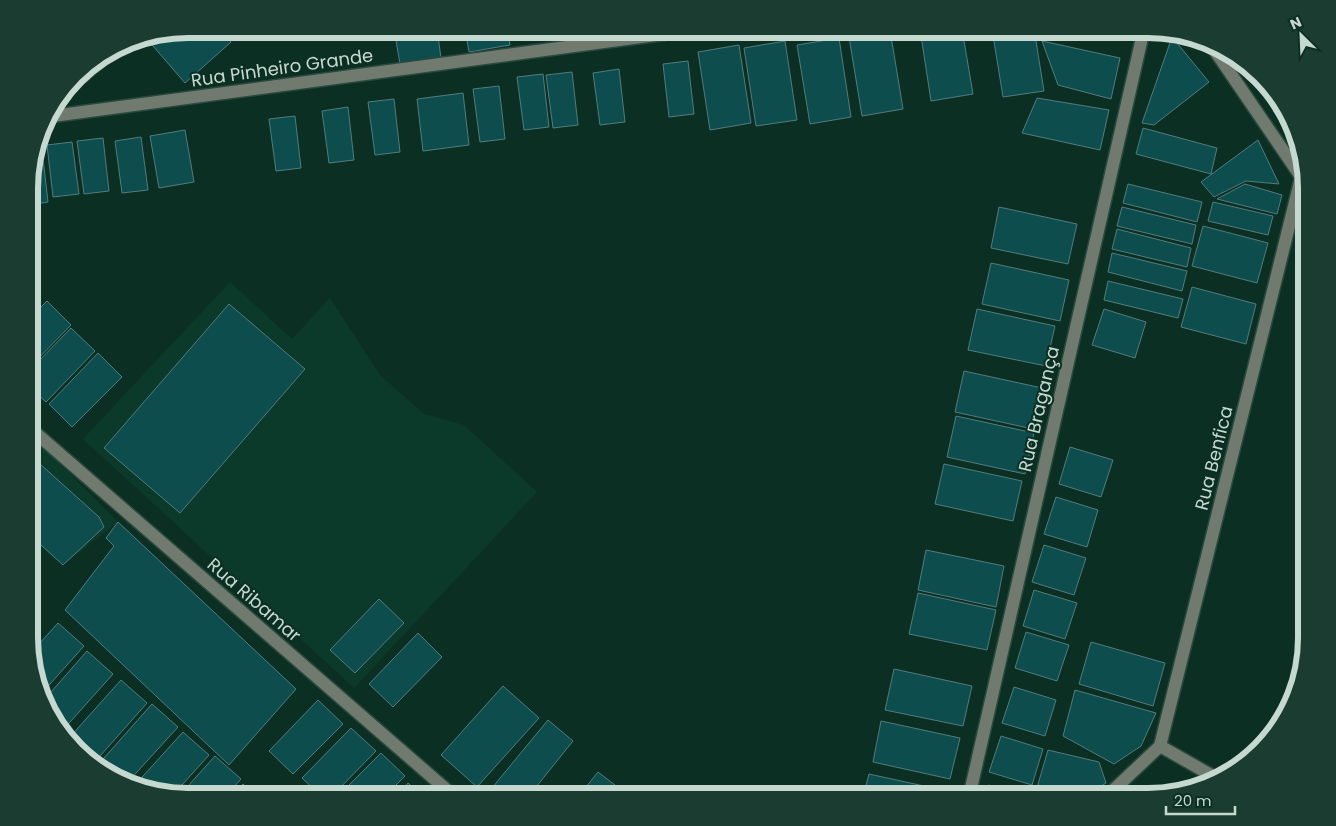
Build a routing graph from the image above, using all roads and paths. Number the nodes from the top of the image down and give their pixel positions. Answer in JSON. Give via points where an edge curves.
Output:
{"nodes":[{"id":1,"x":641,"y":37,"type":"edge"},
{"id":2,"x":1142,"y":37,"type":"edge"},
{"id":3,"x":1218,"y":55,"type":"edge"},
{"id":4,"x":57,"y":115,"type":"edge"},
{"id":5,"x":1297,"y":168,"type":"edge"},
{"id":6,"x":1298,"y":206,"type":"edge"},
{"id":7,"x":38,"y":435,"type":"edge"},
{"id":8,"x":1160,"y":746,"type":"junction"},
{"id":9,"x":1210,"y":775,"type":"edge"},
{"id":10,"x":445,"y":788,"type":"edge"},
{"id":11,"x":971,"y":788,"type":"edge"},
{"id":12,"x":1116,"y":788,"type":"edge"}],
"edges":[{"from":1,"to":4,"type":"street","name":"Rua Pinheiro Grande"},
{"from":2,"to":11,"type":"street","name":"Rua Bragança"},
{"from":3,"to":5,"type":"street"},
{"from":6,"to":8,"type":"street","name":"Rua Benfica"},
{"from":7,"to":10,"type":"street","name":"Rua Ribamar"},
{"from":8,"to":9,"type":"street"},
{"from":8,"to":12,"type":"street"}]}
